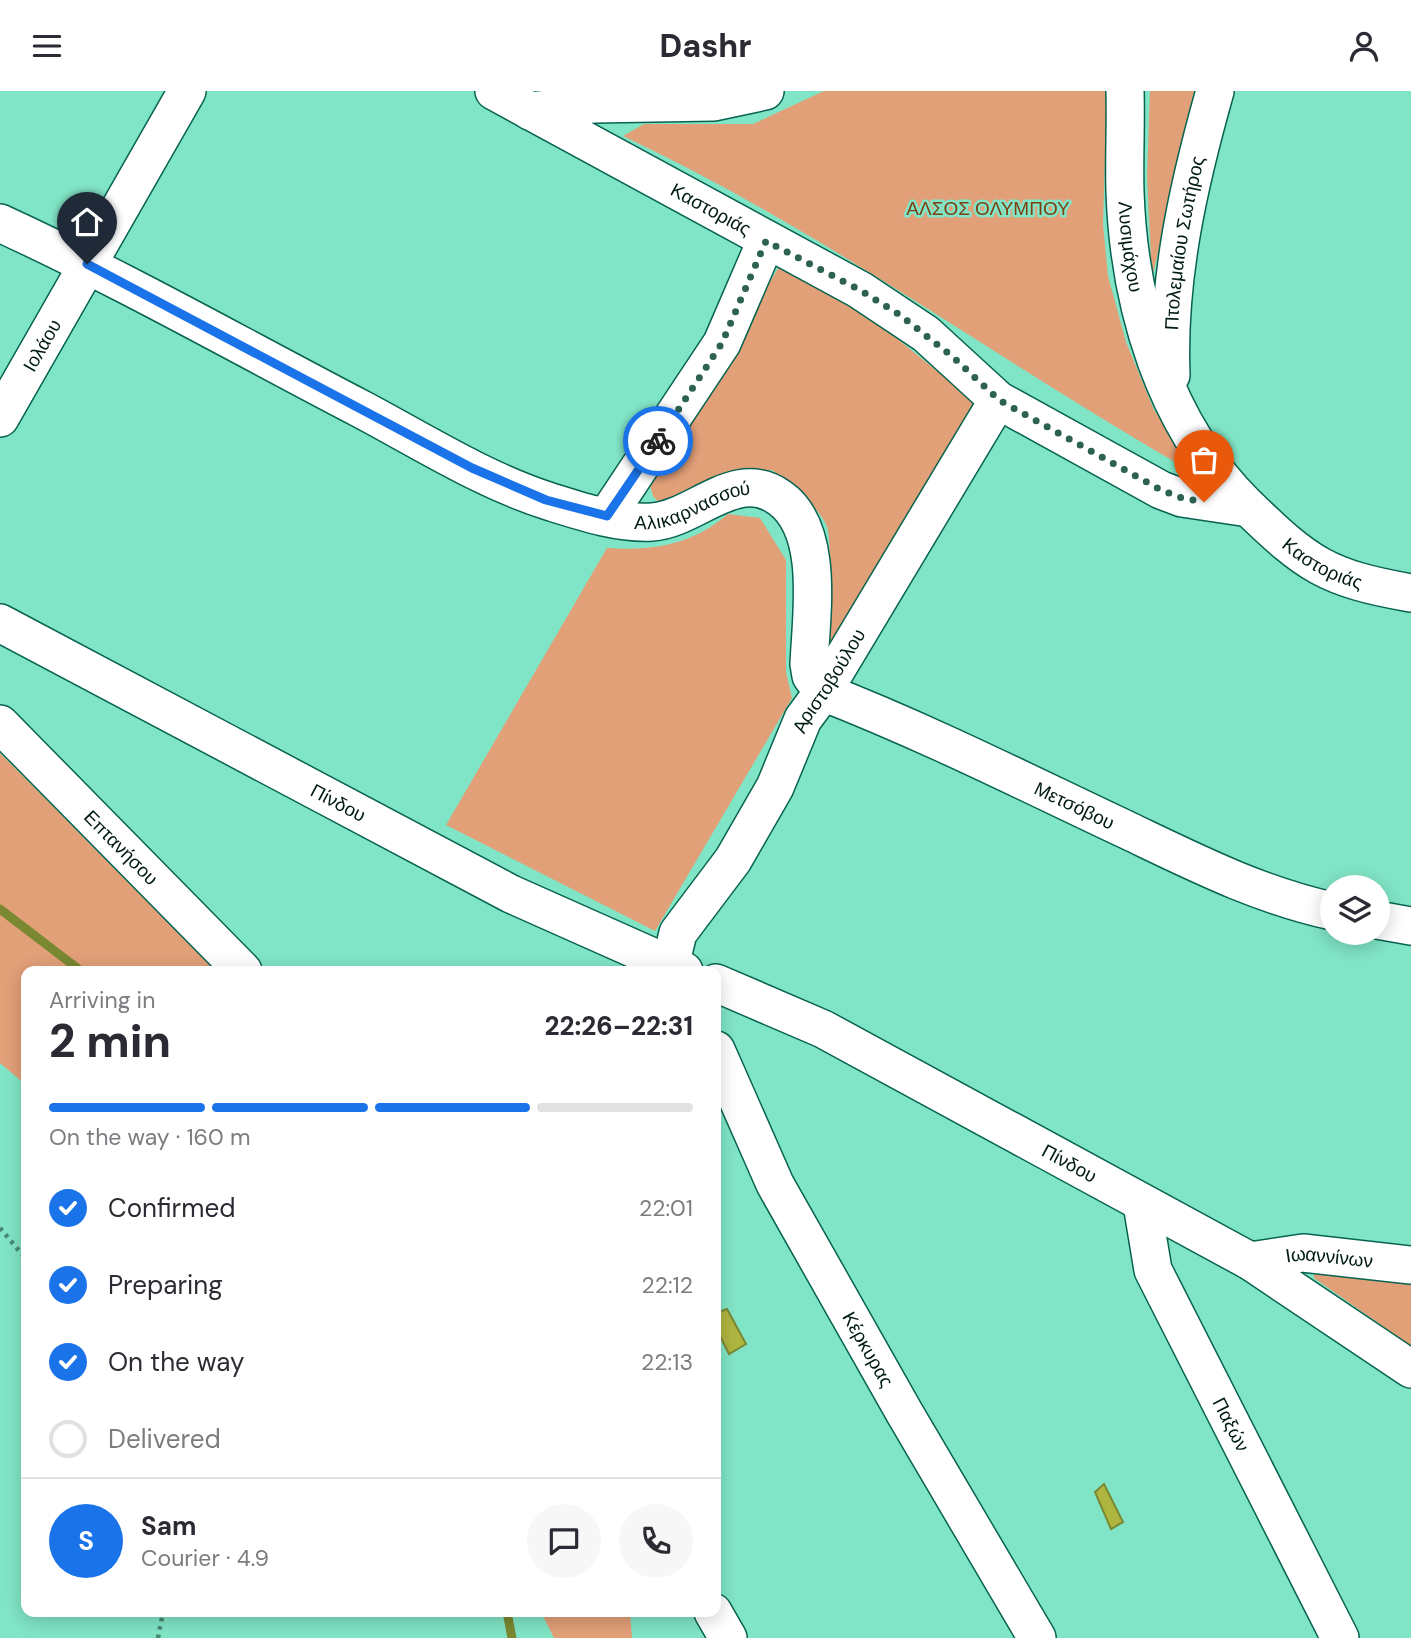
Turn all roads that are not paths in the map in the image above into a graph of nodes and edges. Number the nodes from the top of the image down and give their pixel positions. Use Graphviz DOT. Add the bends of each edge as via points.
graph roads {
  1 [pos="187,91"];
  2 [pos="494,91"];
  3 [pos="765,91"];
  4 [pos="1125,91"];
  5 [pos="1215,91"];
  6 [pos="530,111"];
  7 [pos="0,223"];
  8 [pos="766,241"];
  9 [pos="87,264"];
  10 [pos="1172,397"];
  11 [pos="999,400"];
  12 [pos="0,418"];
  13 [pos="1249,508"];
  14 [pos="607,516"];
  15 [pos="1411,593"];
  16 [pos="0,623"];
  17 [pos="823,692"];
  18 [pos="0,724"];
  19 [pos="1320,908"];
  20 [pos="1390,922"];
  21 [pos="1411,926"];
  22 [pos="238,966"];
  23 [pos="670,966"];
  24 [pos="677,966"];
  25 [pos="721,985"];
  26 [pos="721,1061"];
  27 [pos="1142,1205"];
  28 [pos="1250,1261"];
  29 [pos="1411,1265"];
  30 [pos="1411,1369"];
  31 [pos="716,1617"];
  32 [pos="728,1638"];
  33 [pos="1037,1638"];
  34 [pos="1340,1638"];
  1 -- 9 [label="street, Ιολάου"];
  2 -- 6 [label="street, Καστοριάς"];
  3 -- 6 [label="street" via="703,103 593,104"];
  4 -- 10 [label="street, Λυσιμάχου" via="1125,191 1132,261 1148,336"];
  5 -- 10 [label="street, Πτολεμαίου Σωτήρος" via="1189,181 1178,257 1170,354"];
  6 -- 8 [label="street, Καστοριάς"];
  7 -- 9 [label="street, Αλικαρνασσού"];
  8 -- 11 [label="street, Καστοριάς" via="900,315"];
  8 -- 14 [label="street" via="722,343"];
  9 -- 12 [label="street, Ιολάου"];
  9 -- 14 [label="street, Αλικαρνασσού" via="492,478 546,500"];
  10 -- 13 [label="street, Καστοριάς" via="1194,444"];
  11 -- 13 [label="street, Καστοριάς" via="1161,490 1182,498"];
  11 -- 17 [label="street, Αριστοβούλου"];
  13 -- 15 [label="street, Καστοριάς" via="1290,548 1329,573"];
  14 -- 17 [label="street, Αλικαρνασσού" via="665,520 720,493 739,489 769,492 786,503 800,521 807,545 812,588 809,664 811,676"];
  16 -- 23 [label="street, Πίνδου" via="512,894"];
  17 -- 19 [label="street, Μετσόβου" via="958,748 1213,872"];
  17 -- 24 [label="street, Αριστοβούλου" via="803,719 775,787 733,860 678,933"];
  18 -- 22 [label="street, Επτανήσου"];
  20 -- 21 [label="street"];
  25 -- 27 [label="street, Πίνδου" via="822,1028"];
  26 -- 33 [label="street, Κέρκυρας" via="775,1184"];
  27 -- 28 [label="street, Πίνδου"];
  27 -- 34 [label="street, Παξών" via="1153,1271"];
  28 -- 29 [label="street, Ιωαννίνων" via="1304,1253"];
  28 -- 30 [label="street, Πίνδου"];
  31 -- 32 [label="street"];
}
